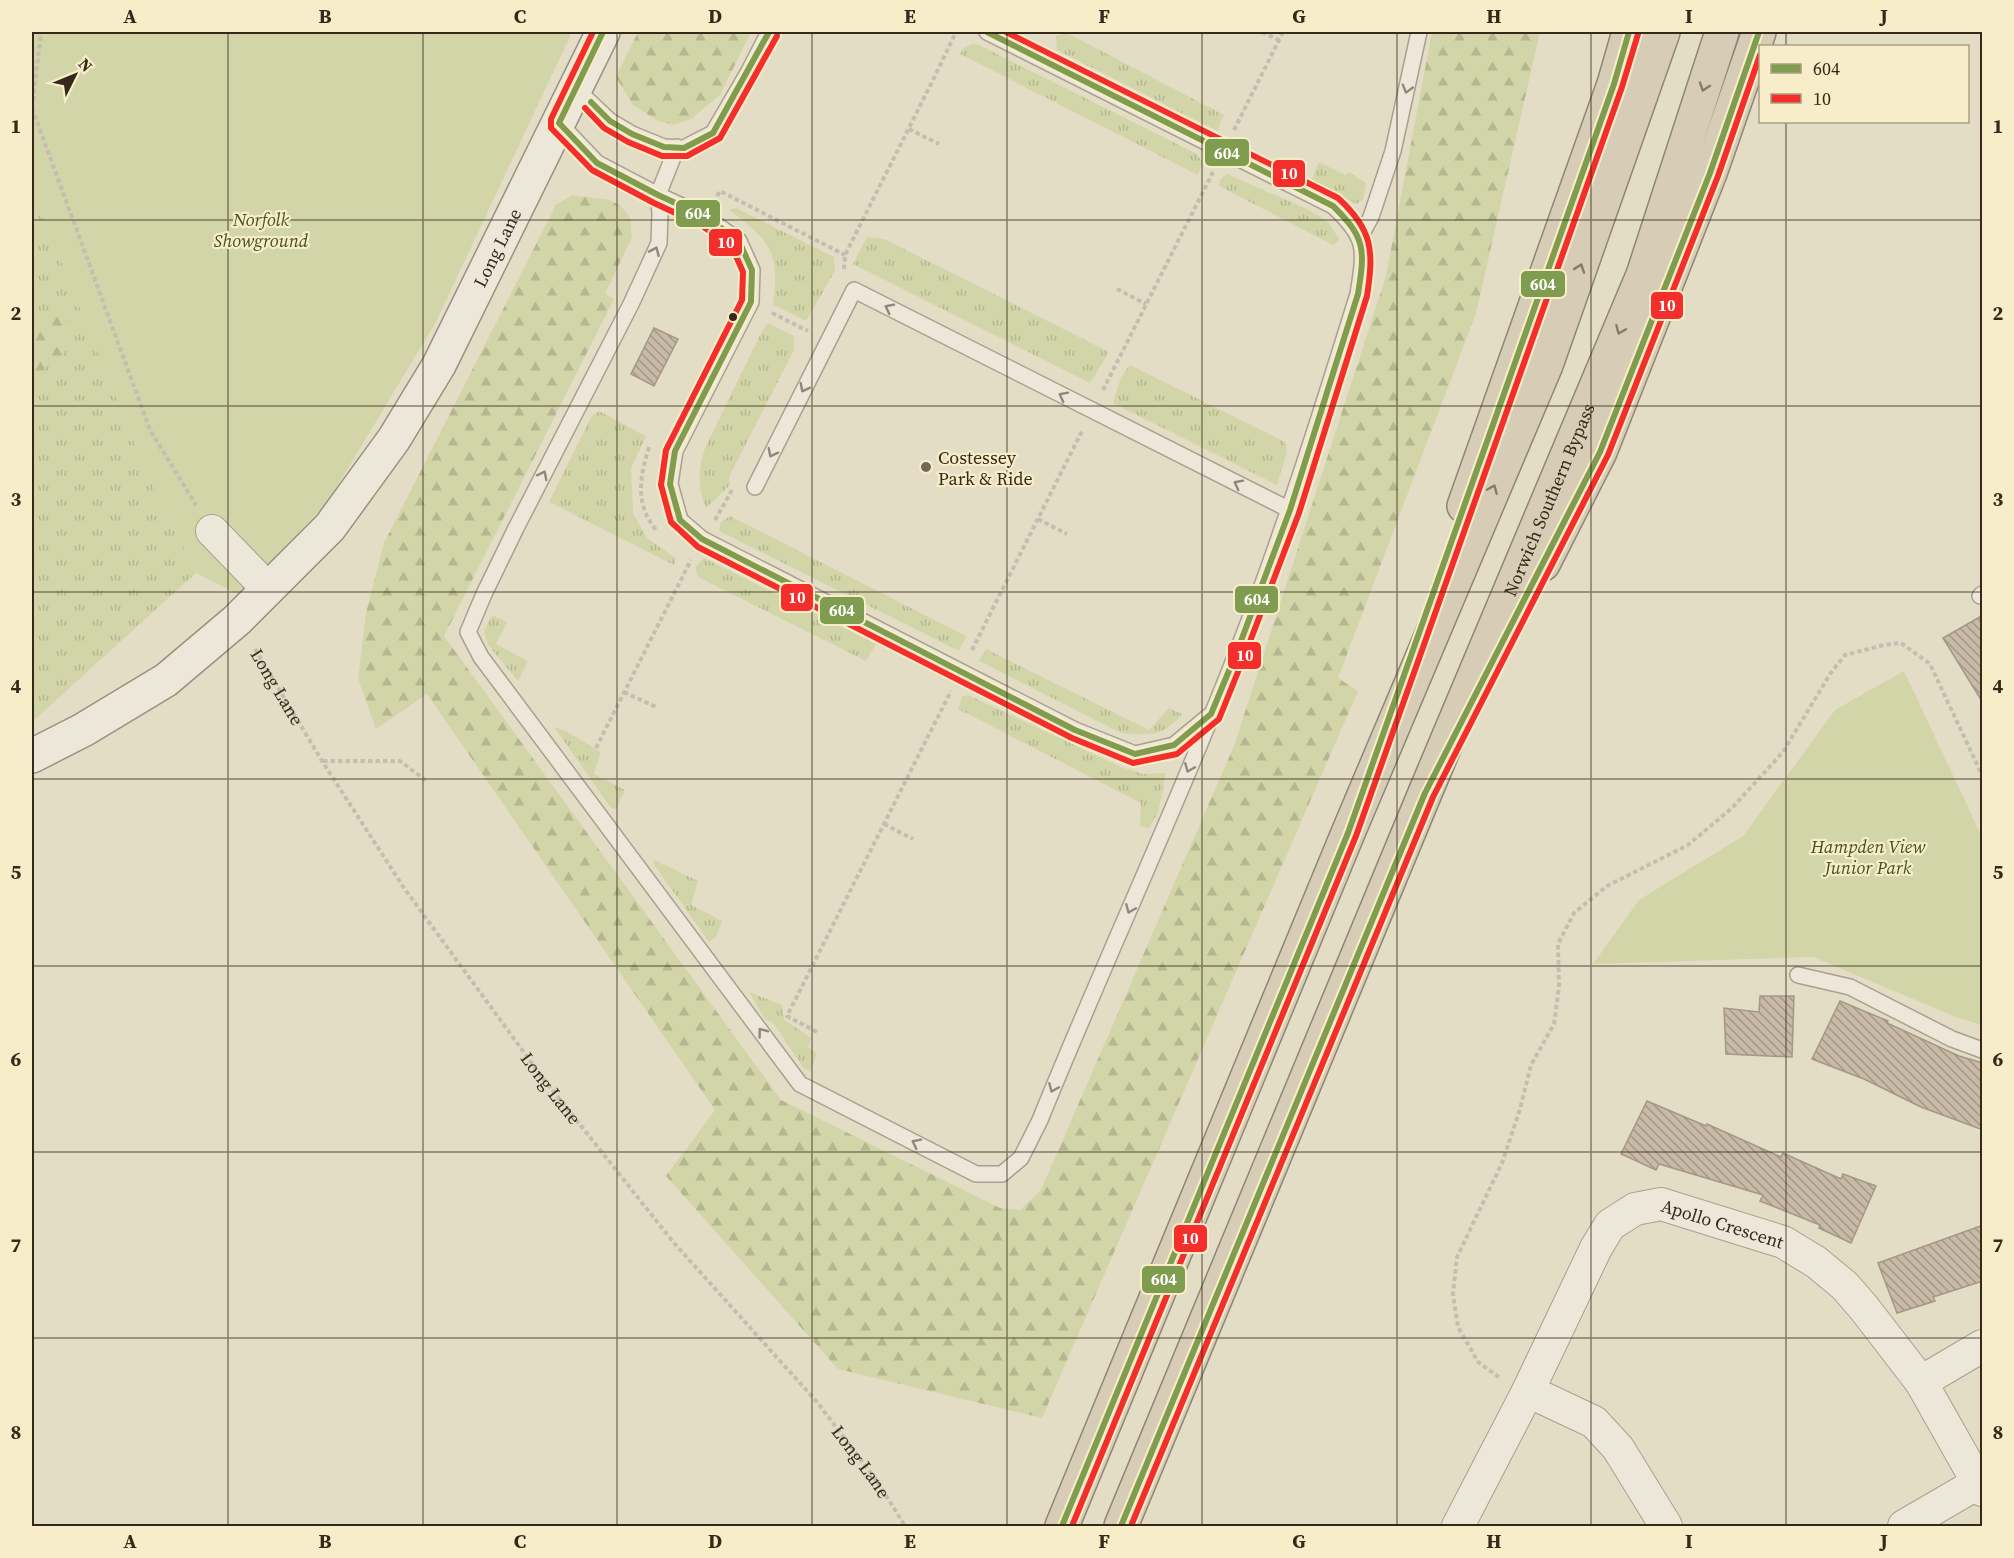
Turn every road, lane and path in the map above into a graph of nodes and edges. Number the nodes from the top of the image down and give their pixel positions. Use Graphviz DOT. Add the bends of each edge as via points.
graph roads {
  1 [pos="41,32"];
  2 [pos="603,32"];
  3 [pos="769,32"];
  4 [pos="987,32"];
  5 [pos="1262,32"];
  6 [pos="1283,32"];
  7 [pos="1419,32"];
  8 [pos="1629,32"];
  9 [pos="1663,32"];
  10 [pos="1722,32"];
  11 [pos="1759,32"];
  12 [pos="1279,40"];
  13 [pos="576,88"];
  14 [pos="32,108"];
  15 [pos="559,123"];
  16 [pos="909,129"];
  17 [pos="939,144"];
  18 [pos="676,147"];
  19 [pos="1224,150"];
  20 [pos="658,195"];
  21 [pos="706,217"];
  22 [pos="1360,237"];
  23 [pos="846,255"];
  24 [pos="1117,289"];
  25 [pos="1146,304"];
  26 [pos="1092,410"];
  27 [pos="755,487"];
  28 [pos="1290,510"];
  29 [pos="1038,519"];
  30 [pos="212,531"];
  31 [pos="1067,534"];
  32 [pos="268,590"];
  33 [pos="237,620"];
  34 [pos="961,671"];
  35 [pos="624,692"];
  36 [pos="656,707"];
  37 [pos="1211,714"];
  38 [pos="32,756"];
  39 [pos="322,761"];
  40 [pos="1983,775"];
  41 [pos="428,783"];
  42 [pos="1425,793"];
  43 [pos="884,824"];
  44 [pos="1348,833"];
  45 [pos="913,839"];
  46 [pos="1798,975"];
  47 [pos="817,1032"];
  48 [pos="1983,1050"];
  49 [pos="1983,1346"];
  50 [pos="1921,1382"];
  51 [pos="1528,1390"];
  52 [pos="1980,1486"];
  53 [pos="905,1527"];
  54 [pos="1062,1527"];
  55 [pos="1121,1527"];
  56 [pos="1458,1527"];
  57 [pos="1666,1527"];
  58 [pos="1904,1527"];
  1 -- 14 [label="path"];
  2 -- 13 [label="street, Long Lane"];
  3 -- 18 [label="lane" via="713,133 684,148"];
  4 -- 19 [label="lane"];
  5 -- 12 [label="path"];
  6 -- 12 [label="path"];
  7 -- 22 [label="lane, one-way" via="1393,151 1371,217"];
  8 -- 44 [label="highway" via="1614,84"];
  44 -- 9 [label="highway, one-way" via="1546,365"];
  10 -- 42 [label="highway, Norwich Southern Bypass, one-way" via="1643,275"];
  11 -- 42 [label="highway" via="1710,173 1600,452"];
  12 -- 19 [label="path"];
  13 -- 15 [label="street, Long Lane"];
  13 -- 18 [label="lane" via="610,121 632,134 664,147"];
  14 -- 30 [label="path" via="150,430"];
  15 -- 20 [label="lane" via="597,162"];
  15 -- 32 [label="street, Long Lane" via="439,365 394,439 330,527"];
  16 -- 17 [label="path"];
  18 -- 20 [label="lane"];
  19 -- 22 [label="lane" via="1333,206"];
  19 -- 25 [label="path"];
  20 -- 21 [label="lane"];
  37 -- 20 [label="lane, one-way" via="1021,1158 1002,1174 976,1174 800,1084 481,657 468,632 659,243"];
  21 -- 23 [label="path" via="720,191"];
  21 -- 34 [label="lane" via="739,241 752,270 751,302 675,451 670,484 680,520 702,539"];
  22 -- 28 [label="lane" via="1363,263 1358,294"];
  24 -- 25 [label="path"];
  25 -- 26 [label="path"];
  26 -- 27 [label="lane, one-way" via="854,290"];
  28 -- 26 [label="lane, one-way"];
  26 -- 29 [label="path"];
  28 -- 37 [label="lane"];
  29 -- 31 [label="path"];
  29 -- 34 [label="path"];
  30 -- 32 [label="street"];
  32 -- 33 [label="street, Long Lane"];
  33 -- 38 [label="street, Long Lane" via="166,680"];
  33 -- 39 [label="path, Long Lane"];
  34 -- 37 [label="lane" via="1075,730 1135,754 1174,745"];
  34 -- 43 [label="path"];
  35 -- 36 [label="path"];
  39 -- 41 [label="path" via="400,761"];
  39 -- 53 [label="path, Long Lane" via="404,888 539,1073 674,1243 817,1402 877,1481"];
  40 -- 51 [label="path" via="1930,664 1901,644 1845,655 1783,752 1732,808 1688,845 1607,886 1574,913 1558,944 1559,987 1554,1024 1531,1065 1502,1163 1457,1257 1453,1294 1458,1327 1478,1362"];
  42 -- 55 [label="highway, Norwich Southern Bypass"];
  43 -- 45 [label="path"];
  43 -- 47 [label="path" via="787,1017"];
  44 -- 54 [label="highway"];
  46 -- 48 [label="lane" via="1851,987 1952,1039"];
  49 -- 50 [label="street"];
  50 -- 51 [label="street, Apollo Crescent" via="1845,1286 1816,1262 1783,1242 1661,1204 1635,1209 1610,1225"];
  50 -- 52 [label="street, Apollo Crescent"];
  51 -- 56 [label="street, Apollo Crescent"];
  51 -- 57 [label="street" via="1594,1422 1618,1448"];
  52 -- 58 [label="street"];
}
